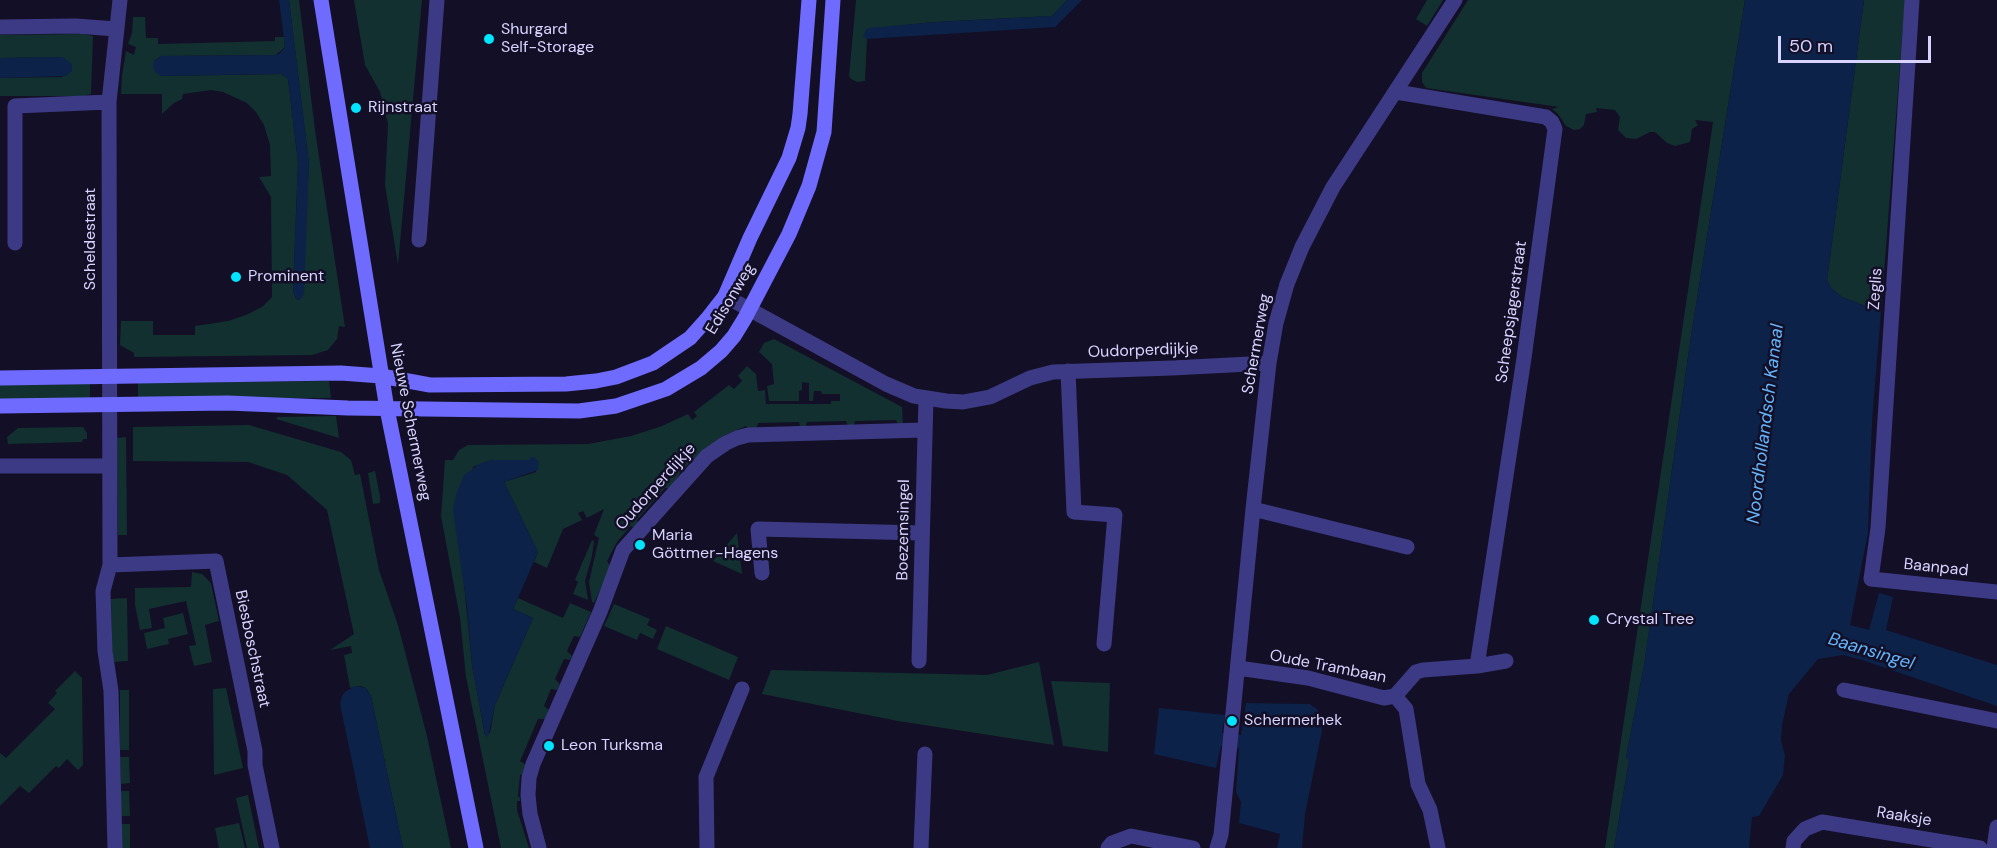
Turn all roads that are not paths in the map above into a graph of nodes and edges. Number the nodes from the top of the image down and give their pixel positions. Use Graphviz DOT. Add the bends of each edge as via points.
graph roads {
  1 [pos="120,0"];
  2 [pos="321,0"];
  3 [pos="437,0"];
  4 [pos="809,0"];
  5 [pos="833,0"];
  6 [pos="1455,0"];
  7 [pos="1912,0"];
  8 [pos="0,27"];
  9 [pos="116,29"];
  10 [pos="1396,92"];
  11 [pos="109,102"];
  12 [pos="420,240"];
  13 [pos="15,243"];
  14 [pos="725,296"];
  15 [pos="750,308"];
  16 [pos="1269,363"];
  17 [pos="1068,371"];
  18 [pos="110,376"];
  19 [pos="381,376"];
  20 [pos="0,378"];
  21 [pos="926,399"];
  22 [pos="109,405"];
  23 [pos="0,406"];
  24 [pos="387,409"];
  25 [pos="924,430"];
  26 [pos="0,466"];
  27 [pos="110,466"];
  28 [pos="1253,509"];
  29 [pos="921,533"];
  30 [pos="1407,547"];
  31 [pos="110,565"];
  32 [pos="762,573"];
  33 [pos="1871,579"];
  34 [pos="1997,592"];
  35 [pos="1104,644"];
  36 [pos="1506,661"];
  37 [pos="919,662"];
  38 [pos="1477,666"];
  39 [pos="1238,668"];
  40 [pos="742,689"];
  41 [pos="1844,690"];
  42 [pos="1395,696"];
  43 [pos="1997,721"];
  44 [pos="925,754"];
  45 [pos="1997,827"];
  46 [pos="115,848"];
  47 [pos="272,848"];
  48 [pos="476,848"];
  49 [pos="539,848"];
  50 [pos="707,848"];
  51 [pos="921,848"];
  52 [pos="1108,848"];
  53 [pos="1193,848"];
  54 [pos="1217,848"];
  55 [pos="1438,848"];
  56 [pos="1793,848"];
  57 [pos="1980,848"];
  58 [pos="1994,848"];
  1 -- 9 [label="street, Scheldestraat"];
  2 -- 19 [label="street, Nieuwe Schermerweg"];
  3 -- 12 [label="street"];
  4 -- 14 [label="street, Edisonweg" via="798,128 789,158"];
  5 -- 15 [label="street, Edisonweg" via="824,132 817,158 789,234"];
  6 -- 10 [label="street, Schermerweg"];
  7 -- 33 [label="street, Zeglis" via="1879,520"];
  8 -- 9 [label="street"];
  9 -- 11 [label="street, Scheldestraat"];
  10 -- 16 [label="street, Schermerweg" via="1333,187 1302,247 1278,313"];
  10 -- 38 [label="street, Scheepsjagerstraat" via="1546,117 1556,129"];
  11 -- 13 [label="street" via="15,106"];
  11 -- 18 [label="street, Scheldestraat"];
  14 -- 15 [label="street, Oudorperdijkje"];
  14 -- 19 [label="street, Edisonweg" via="678,348 616,377 566,384 430,385"];
  15 -- 21 [label="street, Oudorperdijkje" via="886,384"];
  15 -- 24 [label="street, Edisonweg" via="734,336 701,368 666,389 634,401 579,411"];
  16 -- 17 [label="street, Oudorperdijkje"];
  16 -- 28 [label="street, Schermerweg"];
  17 -- 21 [label="street, Oudorperdijkje" via="1041,374 979,400"];
  17 -- 35 [label="street" via="1074,512 1115,515"];
  18 -- 19 [label="street"];
  18 -- 20 [label="street"];
  18 -- 22 [label="street"];
  19 -- 24 [label="street, Nieuwe Schermerweg"];
  21 -- 25 [label="street, Boezemsingel"];
  22 -- 23 [label="street"];
  22 -- 24 [label="street" via="228,403"];
  22 -- 27 [label="street"];
  24 -- 48 [label="street, Nieuwe Schermerweg"];
  25 -- 29 [label="street, Boezemsingel"];
  25 -- 49 [label="street, Oudorperdijkje" via="748,435 707,456 623,550 529,778 529,804"];
  26 -- 27 [label="street"];
  27 -- 31 [label="street"];
  28 -- 30 [label="street"];
  28 -- 39 [label="street, Schermerweg"];
  29 -- 32 [label="street" via="758,529"];
  29 -- 37 [label="street, Boezemsingel"];
  31 -- 46 [label="street" via="103,601 111,691"];
  31 -- 47 [label="street, Biesboschstraat" via="216,561"];
  33 -- 34 [label="street, Baanpad"];
  36 -- 38 [label="street, Oude Trambaan"];
  38 -- 42 [label="street, Oude Trambaan" via="1416,672"];
  39 -- 42 [label="street, Oude Trambaan" via="1308,678 1384,698"];
  39 -- 54 [label="street, Schermerweg"];
  40 -- 50 [label="street" via="706,777"];
  41 -- 43 [label="street"];
  42 -- 55 [label="street" via="1406,709 1418,784 1430,810"];
  44 -- 51 [label="street"];
  45 -- 58 [label="street"];
  52 -- 53 [label="street" via="1131,836"];
  56 -- 57 [label="street, Raaksje" via="1805,829 1822,822"];
}
